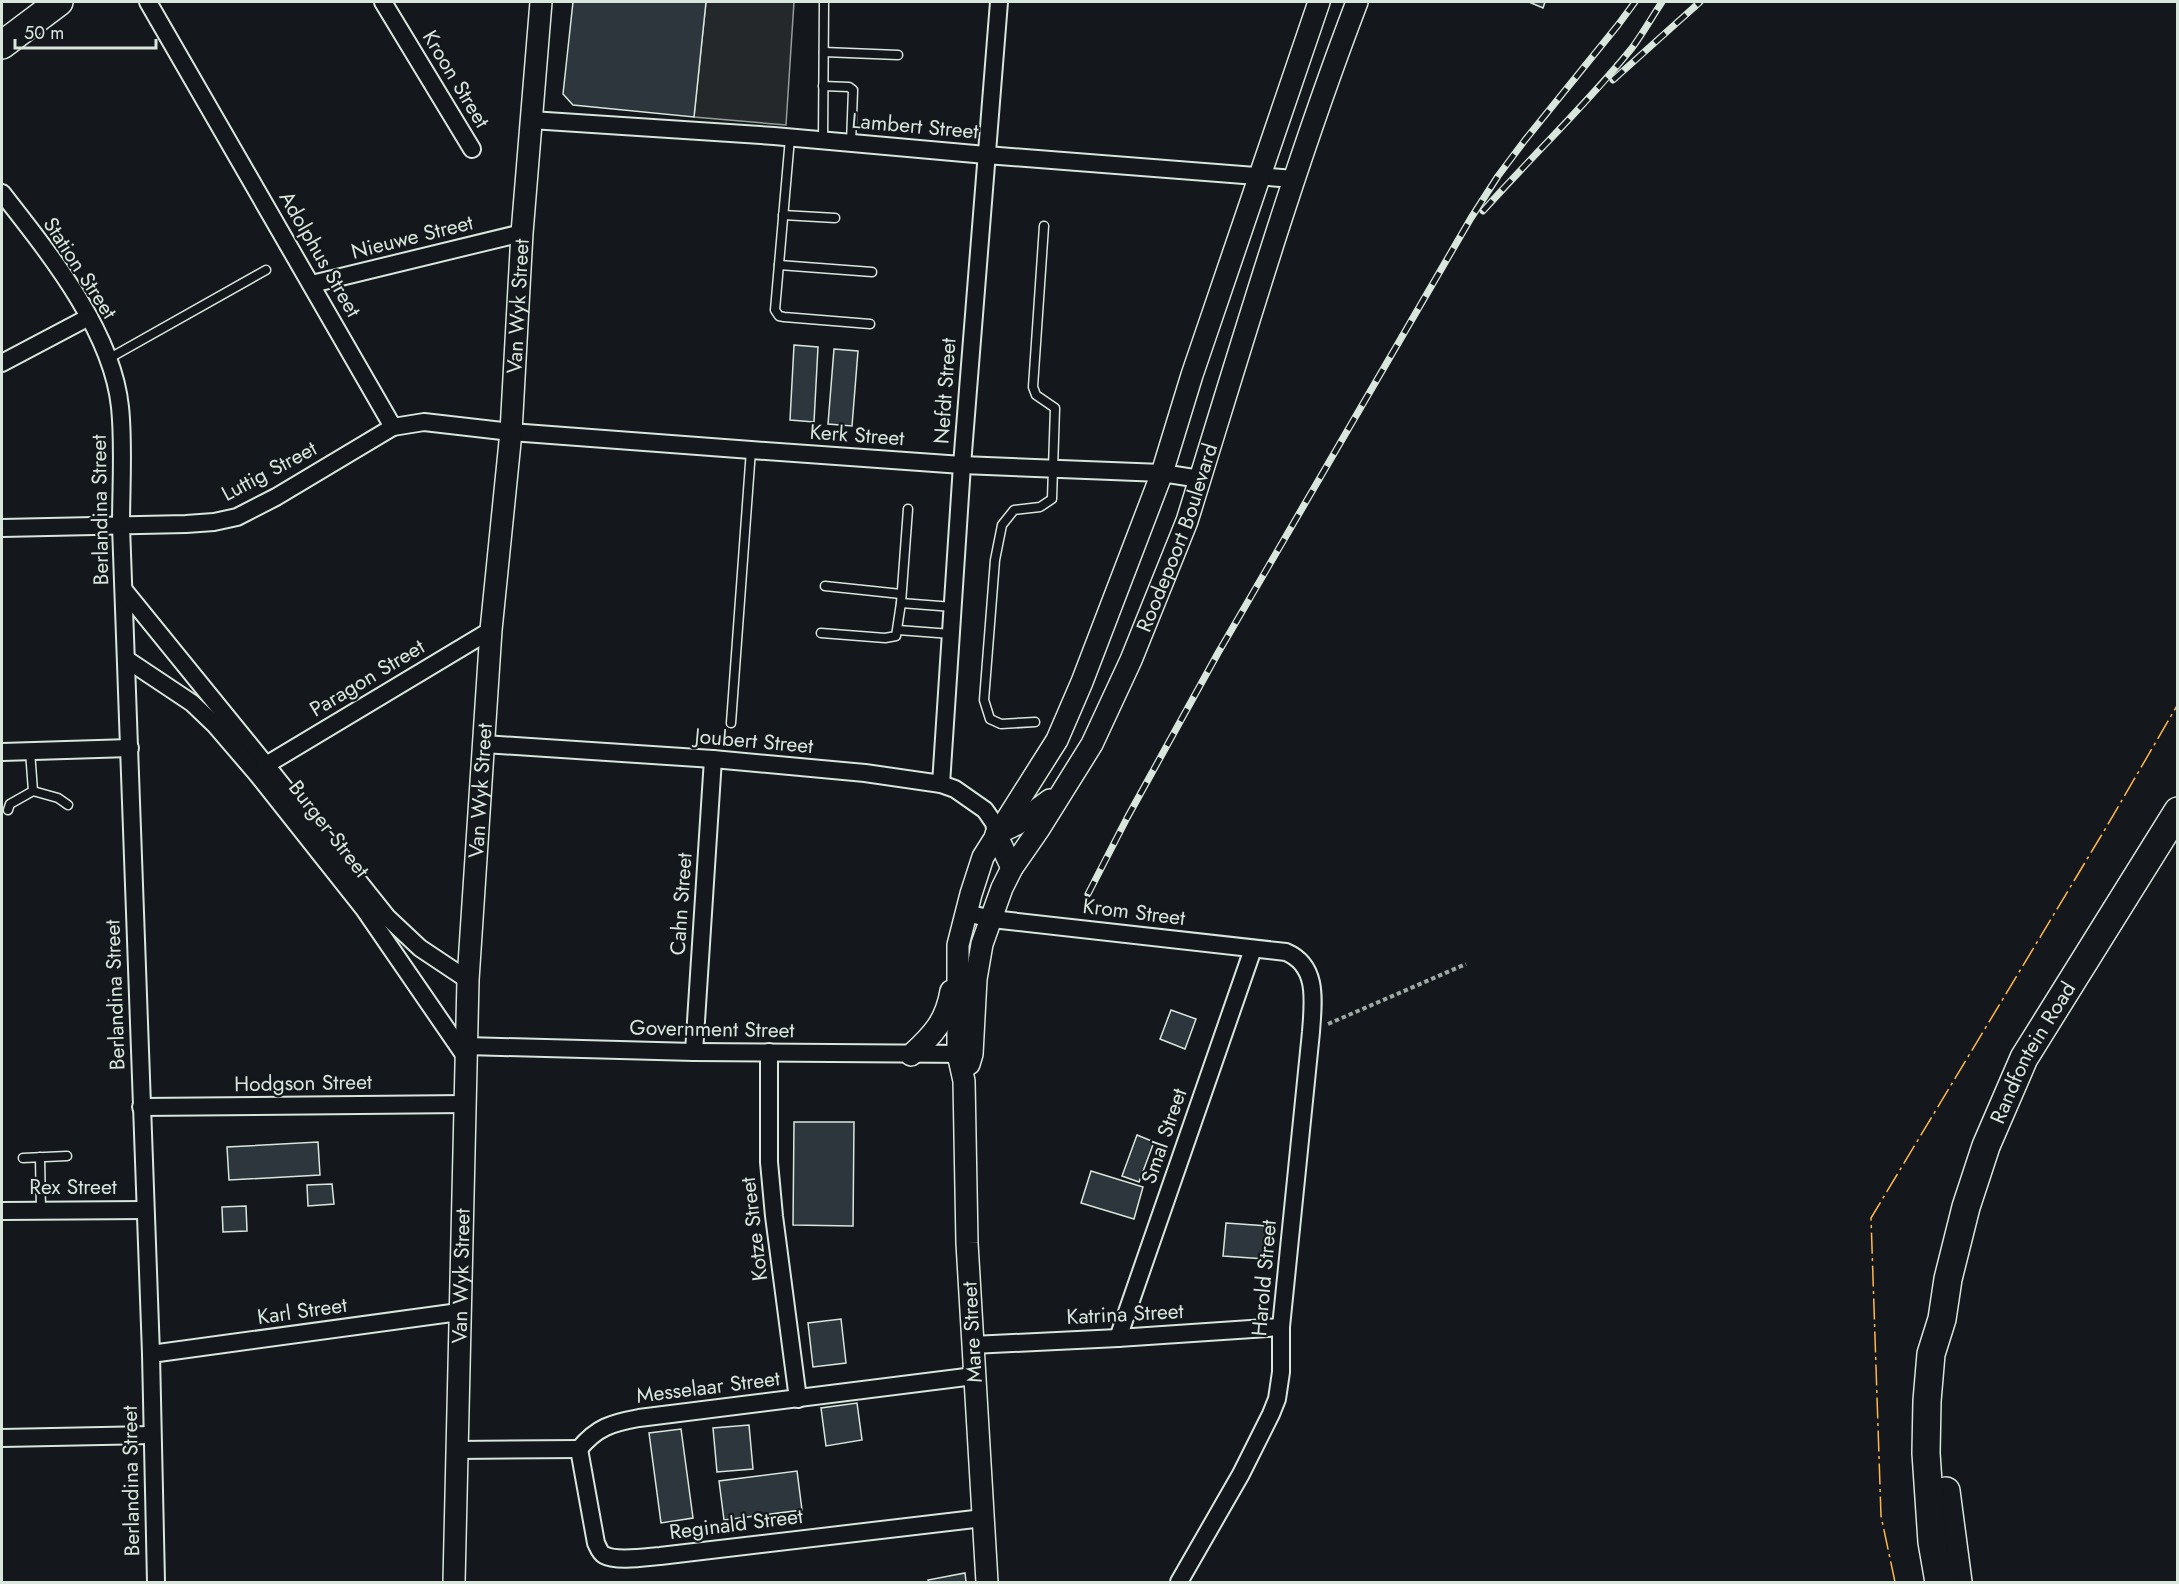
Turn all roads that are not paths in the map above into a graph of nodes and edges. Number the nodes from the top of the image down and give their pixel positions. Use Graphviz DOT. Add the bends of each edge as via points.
graph roads {
  1 [pos="59,2"];
  2 [pos="147,2"];
  3 [pos="383,2"];
  4 [pos="541,2"];
  5 [pos="824,2"];
  6 [pos="999,2"];
  7 [pos="1319,2"];
  8 [pos="1357,2"];
  9 [pos="2,45"];
  10 [pos="824,52"];
  11 [pos="898,55"];
  12 [pos="823,86"];
  13 [pos="531,120"];
  14 [pos="790,138"];
  15 [pos="823,141"];
  16 [pos="851,143"];
  17 [pos="472,149"];
  18 [pos="986,155"];
  19 [pos="1258,176"];
  20 [pos="1294,179"];
  21 [pos="2,193"];
  22 [pos="783,215"];
  23 [pos="835,218"];
  24 [pos="1044,226"];
  25 [pos="522,233"];
  26 [pos="779,265"];
  27 [pos="266,270"];
  28 [pos="872,272"];
  29 [pos="312,284"];
  30 [pos="88,317"];
  31 [pos="870,324"];
  32 [pos="108,359"];
  33 [pos="2,363"];
  34 [pos="120,407"];
  35 [pos="393,427"];
  36 [pos="511,432"];
  37 [pos="751,450"];
  38 [pos="962,465"];
  39 [pos="1055,469"];
  40 [pos="1162,473"];
  41 [pos="1200,479"];
  42 [pos="908,509"];
  43 [pos="121,526"];
  44 [pos="2,528"];
  45 [pos="825,586"];
  46 [pos="124,590"];
  47 [pos="901,599"];
  48 [pos="953,607"];
  49 [pos="491,630"];
  50 [pos="898,630"];
  51 [pos="821,633"];
  52 [pos="951,634"];
  53 [pos="126,659"];
  54 [pos="1035,722"];
  55 [pos="731,723"];
  56 [pos="484,744"];
  57 [pos="130,748"];
  58 [pos="2,752"];
  59 [pos="30,752"];
  60 [pos="713,759"];
  61 [pos="266,765"];
  62 [pos="941,784"];
  63 [pos="1066,786"];
  64 [pos="33,791"];
  65 [pos="68,805"];
  66 [pos="8,810"];
  67 [pos="2178,811"];
  68 [pos="996,834"];
  69 [pos="1012,868"];
  70 [pos="966,913"];
  71 [pos="992,919"];
  72 [pos="958,945"];
  73 [pos="1253,949"];
  74 [pos="1297,957"];
  75 [pos="468,980"];
  76 [pos="465,1051"];
  77 [pos="694,1052"];
  78 [pos="769,1052"];
  79 [pos="965,1054"];
  80 [pos="911,1055"];
  81 [pos="465,1104"];
  82 [pos="141,1107"];
  83 [pos="67,1156"];
  84 [pos="40,1157"];
  85 [pos="23,1158"];
  86 [pos="41,1210"];
  87 [pos="146,1210"];
  88 [pos="2,1211"];
  89 [pos="459,1312"];
  90 [pos="1942,1319"];
  91 [pos="1281,1327"];
  92 [pos="1118,1338"];
  93 [pos="972,1345"];
  94 [pos="151,1354"];
  95 [pos="974,1376"];
  96 [pos="798,1399"];
  97 [pos="152,1435"];
  98 [pos="2,1437"];
  99 [pos="579,1449"];
  100 [pos="456,1450"];
  101 [pos="983,1518"];
  102 [pos="156,1582"];
  103 [pos="454,1582"];
  104 [pos="987,1582"];
  105 [pos="1179,1582"];
  106 [pos="1939,1582"];
  107 [pos="1958,1582"];
  1 -- 9 [label="main road"];
  2 -- 29 [label="street, Adolphus Street"];
  3 -- 17 [label="street, Kroon Street"];
  4 -- 13 [label="street, Van Wyk Street"];
  5 -- 10 [label="lane"];
  6 -- 18 [label="street, Nefdt Street"];
  7 -- 19 [label="street, Roodepoort Boulevard"];
  8 -- 20 [label="street, Roodepoort Boulevard"];
  10 -- 11 [label="lane"];
  10 -- 12 [label="lane"];
  12 -- 15 [label="lane"];
  12 -- 16 [label="lane" via="854,90"];
  13 -- 14 [label="street, Lambert Street"];
  13 -- 25 [label="street, Van Wyk Street"];
  14 -- 15 [label="street, Lambert Street"];
  14 -- 22 [label="lane"];
  15 -- 16 [label="street, Lambert Street"];
  16 -- 18 [label="street, Lambert Street"];
  18 -- 19 [label="street, Lambert Street"];
  18 -- 38 [label="street, Nefdt Street"];
  19 -- 20 [label="street, Lambert Street"];
  19 -- 40 [label="street, Roodepoort Boulevard"];
  20 -- 41 [label="street, Roodepoort Boulevard"];
  21 -- 30 [label="street, Station Street" via="76,294"];
  22 -- 23 [label="lane"];
  22 -- 26 [label="lane"];
  24 -- 39 [label="lane" via="1033,387 1036,395 1055,408"];
  25 -- 29 [label="street, Nieuwe Street"];
  25 -- 36 [label="street, Van Wyk Street"];
  26 -- 28 [label="lane"];
  26 -- 31 [label="lane" via="775,306 779,316"];
  27 -- 32 [label="lane"];
  29 -- 35 [label="street, Adolphus Street"];
  30 -- 32 [label="street, Station Street"];
  30 -- 33 [label="street"];
  32 -- 34 [label="street, Station Street"];
  34 -- 43 [label="street, Berlandina Street"];
  35 -- 36 [label="street" via="424,422"];
  35 -- 43 [label="street, Luttig Street" via="237,517 214,522"];
  36 -- 37 [label="street, Kerk Street"];
  36 -- 49 [label="street, Van Wyk Street"];
  37 -- 38 [label="street, Kerk Street"];
  37 -- 55 [label="lane"];
  38 -- 39 [label="street, Kerk Street"];
  38 -- 48 [label="street, Nefdt Street"];
  39 -- 40 [label="street, Kerk Street"];
  39 -- 54 [label="lane" via="1052,499 1040,507 1014,510 1002,525 995,560 984,700 990,719 1001,724"];
  40 -- 41 [label="street, Kerk Street"];
  40 -- 68 [label="street, Roodepoort Boulevard" via="1057,740"];
  41 -- 63 [label="street, Roodepoort Boulevard" via="1172,563 1131,660 1092,744"];
  42 -- 47 [label="lane"];
  43 -- 44 [label="street, Luttig Street"];
  43 -- 46 [label="street, Berlandina Street"];
  45 -- 47 [label="lane"];
  46 -- 53 [label="street, Berlandina Street"];
  46 -- 61 [label="street, Burger Street"];
  47 -- 48 [label="lane"];
  47 -- 50 [label="lane"];
  48 -- 52 [label="street, Nefdt Street"];
  49 -- 56 [label="street, Van Wyk Street"];
  49 -- 61 [label="street, Paragon Street"];
  50 -- 51 [label="lane" via="892,638"];
  50 -- 52 [label="lane"];
  52 -- 62 [label="street, Nefdt Street"];
  53 -- 57 [label="street, Berlandina Street"];
  53 -- 76 [label="street, Burger Street" via="192,703 215,725 364,909"];
  56 -- 60 [label="street, Joubert Street"];
  56 -- 75 [label="street, Van Wyk Street"];
  57 -- 59 [label="street"];
  57 -- 82 [label="street, Berlandina Street"];
  58 -- 59 [label="street"];
  59 -- 64 [label="lane"];
  60 -- 62 [label="street, Joubert Street"];
  60 -- 77 [label="street, Cahn Street"];
  61 -- 75 [label="street, Burger Street" via="387,917 420,948"];
  62 -- 68 [label="street, Joubert Street" via="985,810"];
  63 -- 68 [label="street" via="1035,813"];
  63 -- 69 [label="street, Roodepoort Boulevard"];
  64 -- 65 [label="lane"];
  64 -- 66 [label="lane" via="10,804"];
  67 -- 90 [label="main road, Randfontein Road" via="2024,1058 1986,1146 1966,1207"];
  68 -- 69 [label="street"];
  68 -- 70 [label="street, Roodepoort Boulevard" via="983,857"];
  69 -- 71 [label="street, Roodepoort Boulevard"];
  70 -- 71 [label="street, Krom Street"];
  70 -- 72 [label="street, Roodepoort Boulevard"];
  71 -- 73 [label="street, Krom Street"];
  71 -- 79 [label="street, Roodepoort Boulevard" via="982,944"];
  72 -- 79 [label="street, Roodepoort Boulevard"];
  72 -- 80 [label="street" via="941,1023"];
  73 -- 74 [label="street, Krom Street"];
  73 -- 92 [label="street, Smal Street"];
  74 -- 91 [label="street, Harold Street" via="1312,985 1311,1032"];
  75 -- 76 [label="street, Van Wyk Street"];
  76 -- 77 [label="street, Government Street"];
  76 -- 81 [label="street, Van Wyk Street"];
  77 -- 78 [label="street, Government Street"];
  78 -- 80 [label="street, Government Street"];
  78 -- 96 [label="street, Kotze Street" via="771,1182"];
  79 -- 80 [label="street, Government Street"];
  79 -- 93 [label="street, Mare Street"];
  81 -- 82 [label="street, Hodgson Street"];
  81 -- 89 [label="street, Van Wyk Street"];
  82 -- 87 [label="street, Berlandina Street"];
  83 -- 84 [label="lane"];
  84 -- 85 [label="lane"];
  84 -- 86 [label="lane"];
  86 -- 87 [label="street, Rex Street"];
  86 -- 88 [label="street, Rex Street"];
  87 -- 94 [label="street, Berlandina Street"];
  89 -- 94 [label="street, Karl Street"];
  89 -- 100 [label="street, Van Wyk Street"];
  90 -- 106 [label="main road, Randfontein Road" via="1931,1354 1926,1454"];
  90 -- 107 [label="main road, Randfontein Road" via="1941,1446"];
  91 -- 92 [label="street, Katrina Street"];
  91 -- 105 [label="street, Harold Street" via="1281,1372 1271,1414"];
  92 -- 93 [label="street, Katrina Street"];
  93 -- 95 [label="street, Mare Street"];
  94 -- 97 [label="street, Berlandina Street"];
  95 -- 96 [label="street, Messelaar Street"];
  95 -- 101 [label="street, Mare Street"];
  96 -- 99 [label="street, Messelaar Street" via="622,1421 596,1431"];
  97 -- 98 [label="street"];
  97 -- 102 [label="street, Berlandina Street"];
  99 -- 100 [label="street"];
  99 -- 101 [label="street, Reginald Street" via="596,1543 609,1557 660,1556"];
  100 -- 103 [label="street, Van Wyk Street"];
  101 -- 104 [label="street, Mare Street"];
}
